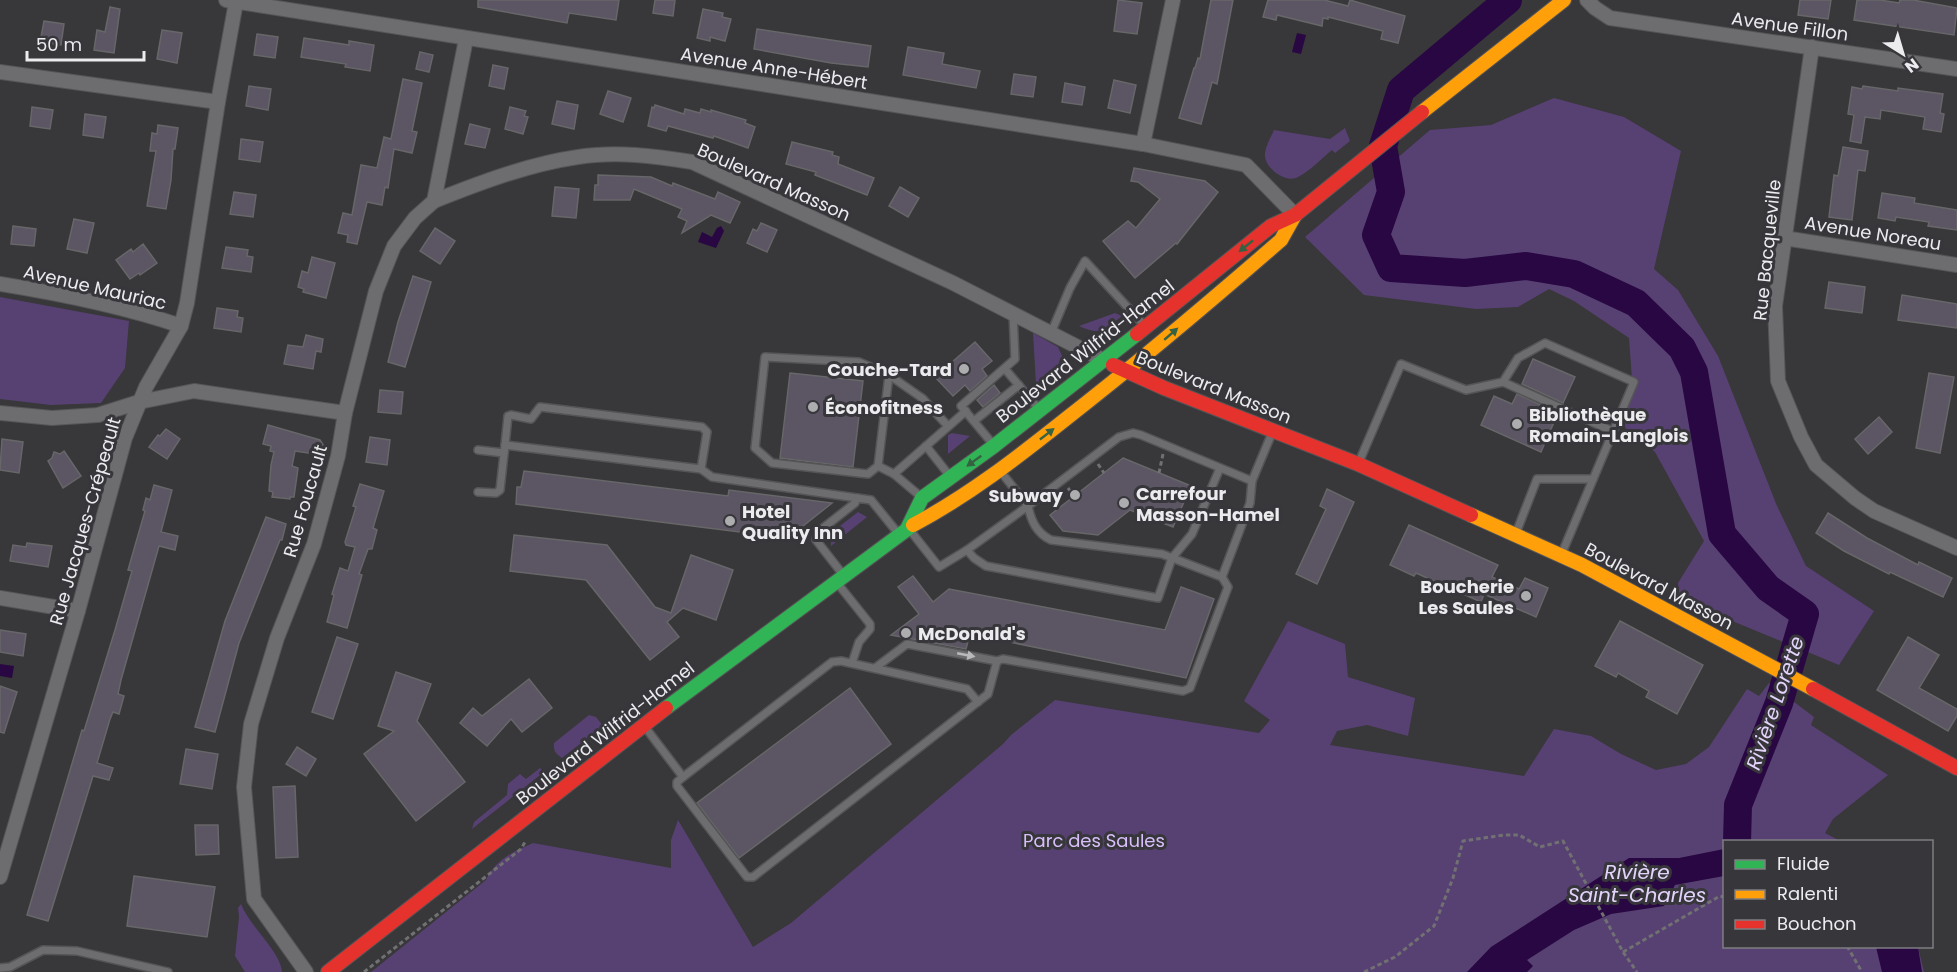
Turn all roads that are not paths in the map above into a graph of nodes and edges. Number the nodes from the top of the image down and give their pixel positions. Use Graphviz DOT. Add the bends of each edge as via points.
graph roads {
  1 [pos="1173,0"];
  2 [pos="1564,0"];
  3 [pos="1587,0"];
  4 [pos="231,1"];
  5 [pos="273,4"];
  6 [pos="466,39"];
  7 [pos="1812,47"];
  8 [pos="1957,69"];
  9 [pos="0,72"];
  10 [pos="218,102"];
  11 [pos="1143,144"];
  12 [pos="434,201"];
  13 [pos="1295,215"];
  14 [pos="1784,238"];
  15 [pos="1957,265"];
  16 [pos="0,284"];
  17 [pos="1013,313"];
  18 [pos="181,326"];
  19 [pos="1146,327"];
  20 [pos="1051,333"];
  21 [pos="1103,360"];
  22 [pos="1005,369"];
  23 [pos="1126,372"];
  24 [pos="889,375"];
  25 [pos="1503,382"];
  26 [pos="1019,385"];
  27 [pos="139,402"];
  28 [pos="1040,410"];
  29 [pos="966,411"];
  30 [pos="0,413"];
  31 [pos="345,413"];
  32 [pos="974,421"];
  33 [pos="948,426"];
  34 [pos="1274,430"];
  35 [pos="1612,431"];
  36 [pos="926,446"];
  37 [pos="994,446"];
  38 [pos="505,449"];
  39 [pos="478,450"];
  40 [pos="1358,464"];
  41 [pos="878,466"];
  42 [pos="1220,468"];
  43 [pos="701,469"];
  44 [pos="1000,470"];
  45 [pos="894,474"];
  46 [pos="951,478"];
  47 [pos="1593,479"];
  48 [pos="1252,481"];
  49 [pos="478,492"];
  50 [pos="856,498"];
  51 [pos="922,498"];
  52 [pos="1028,506"];
  53 [pos="903,530"];
  54 [pos="1515,535"];
  55 [pos="1957,548"];
  56 [pos="967,550"];
  57 [pos="1561,555"];
  58 [pos="1172,558"];
  59 [pos="1222,577"];
  60 [pos="840,579"];
  61 [pos="0,598"];
  62 [pos="78,611"];
  63 [pos="997,661"];
  64 [pos="852,663"];
  65 [pos="875,668"];
  66 [pos="978,702"];
  67 [pos="643,725"];
  68 [pos="1957,768"];
  69 [pos="683,777"];
  70 [pos="0,877"];
  71 [pos="0,968"];
  72 [pos="168,972"];
  73 [pos="306,972"];
  74 [pos="328,972"];
  1 -- 11 [label="street"];
  2 -- 13 [label="main road, Boulevard Wilfrid-Hamel"];
  3 -- 7 [label="street, Avenue Fillon" via="1610,18"];
  4 -- 5 [label="street, Avenue Anne-Hébert"];
  4 -- 10 [label="street, Rue Jacques-Crépeault"];
  5 -- 6 [label="street, Avenue Anne-Hébert"];
  6 -- 11 [label="street, Avenue Anne-Hébert"];
  6 -- 12 [label="street"];
  7 -- 8 [label="street, Avenue Fillon"];
  7 -- 14 [label="street, Rue Bacqueville"];
  9 -- 10 [label="street"];
  10 -- 18 [label="street, Rue Jacques-Crépeault"];
  11 -- 13 [label="street, Avenue Anne-Hébert" via="1246,165"];
  12 -- 17 [label="street, Boulevard Masson" via="471,186 579,156 652,155 692,162"];
  12 -- 31 [label="street, Rue Foucault" via="394,246 376,291"];
  13 -- 19 [label="main road, Boulevard Wilfrid-Hamel, one-way" via="1271,226"];
  23 -- 13 [label="main road, Boulevard Wilfrid-Hamel, one-way" via="1281,240"];
  14 -- 15 [label="street, Avenue Noreau"];
  14 -- 55 [label="street, Rue Bacqueville" via="1775,306 1778,381 1816,465 1874,511"];
  16 -- 18 [label="street, Avenue Mauriac" via="97,302"];
  17 -- 20 [label="street, Boulevard Masson"];
  17 -- 22 [label="lane" via="1015,359"];
  18 -- 27 [label="street, Rue Jacques-Crépeault"];
  19 -- 20 [label="lane" via="1085,261"];
  19 -- 21 [label="main road, Boulevard Wilfrid-Hamel"];
  20 -- 21 [label="street, Boulevard Masson"];
  21 -- 23 [label="main road, Boulevard Masson"];
  21 -- 28 [label="main road, Boulevard Wilfrid-Hamel"];
  22 -- 26 [label="lane"];
  22 -- 29 [label="lane" via="961,406"];
  23 -- 34 [label="main road, Boulevard Masson"];
  44 -- 23 [label="main road, Boulevard Wilfrid-Hamel, one-way"];
  24 -- 33 [label="lane" via="922,398"];
  24 -- 41 [label="lane"];
  24 -- 41 [label="lane" via="859,362 765,357 755,448 772,463 868,474"];
  25 -- 35 [label="lane"];
  25 -- 35 [label="lane" via="1518,358 1545,343 1634,382"];
  25 -- 40 [label="lane" via="1466,390 1401,364"];
  26 -- 28 [label="lane"];
  26 -- 32 [label="lane"];
  27 -- 30 [label="street" via="98,415 52,418"];
  27 -- 31 [label="street" via="194,391"];
  27 -- 62 [label="street, Rue Jacques-Crépeault" via="125,438"];
  28 -- 37 [label="main road, Boulevard Wilfrid-Hamel"];
  29 -- 32 [label="lane"];
  29 -- 33 [label="lane"];
  31 -- 73 [label="street, Rue Foucault" via="338,456 314,544 277,639 251,724 244,788 254,899"];
  32 -- 37 [label="lane"];
  33 -- 36 [label="lane"];
  34 -- 40 [label="main road, Boulevard Masson"];
  34 -- 48 [label="lane"];
  35 -- 47 [label="lane"];
  36 -- 45 [label="lane"];
  36 -- 46 [label="lane"];
  37 -- 46 [label="main road, Boulevard Wilfrid-Hamel, one-way"];
  38 -- 39 [label="lane"];
  38 -- 43 [label="lane"];
  38 -- 43 [label="lane" via="508,416 531,419 540,407 552,408 702,427 706,432"];
  38 -- 49 [label="lane" via="500,490"];
  40 -- 54 [label="main road, Boulevard Masson"];
  41 -- 45 [label="lane"];
  42 -- 48 [label="lane"];
  42 -- 52 [label="lane" via="1133,434 1119,437"];
  42 -- 58 [label="lane" via="1192,534"];
  43 -- 50 [label="lane" via="712,477"];
  44 -- 52 [label="lane"];
  44 -- 53 [label="main road, Boulevard Wilfrid-Hamel" via="942,510"];
  45 -- 51 [label="lane"];
  46 -- 51 [label="main road, Boulevard Wilfrid-Hamel"];
  47 -- 54 [label="lane" via="1537,479"];
  47 -- 57 [label="lane"];
  48 -- 59 [label="lane" via="1250,503"];
  50 -- 53 [label="lane" via="871,500"];
  50 -- 60 [label="lane" via="855,503 818,532 816,540"];
  51 -- 53 [label="main road, Boulevard Wilfrid-Hamel"];
  52 -- 56 [label="lane"];
  52 -- 58 [label="lane" via="1031,521 1051,540"];
  53 -- 56 [label="lane" via="939,567"];
  53 -- 60 [label="main road, Boulevard Wilfrid-Hamel"];
  54 -- 57 [label="main road, Boulevard Masson"];
  56 -- 58 [label="lane" via="986,566 1158,598"];
  57 -- 68 [label="main road, Boulevard Masson"];
  58 -- 59 [label="lane"];
  59 -- 63 [label="lane" via="1228,587 1190,688 1183,691"];
  60 -- 64 [label="lane" via="870,624"];
  60 -- 67 [label="main road, Boulevard Wilfrid-Hamel"];
  61 -- 62 [label="street"];
  62 -- 70 [label="street, Rue Jacques-Crépeault"];
  65 -- 63 [label="lane, one-way" via="907,644"];
  63 -- 66 [label="lane" via="988,694"];
  64 -- 65 [label="lane"];
  64 -- 69 [label="lane" via="832,662"];
  65 -- 66 [label="lane" via="967,689"];
  66 -- 69 [label="lane" via="753,877 747,877 677,786"];
  67 -- 69 [label="lane"];
  67 -- 74 [label="main road, Boulevard Wilfrid-Hamel"];
  71 -- 72 [label="lane" via="43,950 77,951"];
}
